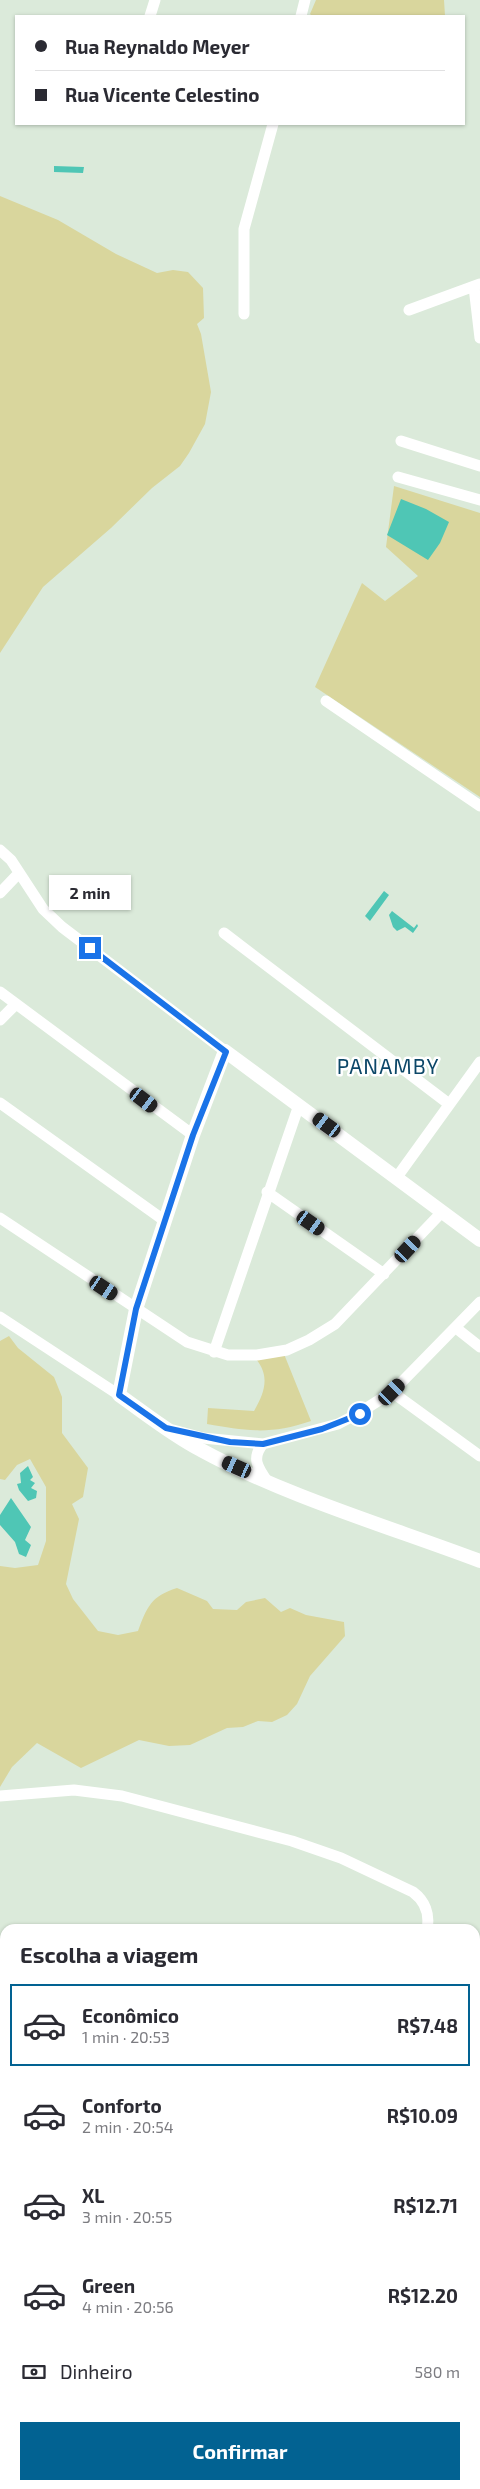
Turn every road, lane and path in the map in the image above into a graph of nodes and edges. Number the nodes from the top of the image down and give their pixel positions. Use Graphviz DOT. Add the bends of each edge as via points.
graph roads {
  1 [pos="155,0"];
  2 [pos="305,0"];
  3 [pos="150,15"];
  4 [pos="301,15"];
  5 [pos="273,125"];
  6 [pos="477,285"];
  7 [pos="409,310"];
  8 [pos="244,314"];
  9 [pos="480,338"];
  10 [pos="401,441"];
  11 [pos="480,466"];
  12 [pos="398,476"];
  13 [pos="480,500"];
  14 [pos="326,701"];
  15 [pos="480,806"];
  16 [pos="0,850"];
  17 [pos="19,873"];
  18 [pos="0,893"];
  19 [pos="224,933"];
  20 [pos="0,992"];
  21 [pos="16,1004"];
  22 [pos="0,1020"];
  23 [pos="226,1052"];
  24 [pos="480,1062"];
  25 [pos="0,1103"];
  26 [pos="449,1104"];
  27 [pos="298,1105"];
  28 [pos="193,1135"];
  29 [pos="397,1177"];
  30 [pos="267,1192"];
  31 [pos="442,1212"];
  32 [pos="0,1218"];
  33 [pos="165,1221"];
  34 [pos="480,1240"];
  35 [pos="384,1274"];
  36 [pos="480,1302"];
  37 [pos="136,1309"];
  38 [pos="0,1317"];
  39 [pos="456,1328"];
  40 [pos="480,1346"];
  41 [pos="214,1352"];
  42 [pos="392,1392"];
  43 [pos="119,1395"];
  44 [pos="166,1428"];
  45 [pos="263,1444"];
  46 [pos="480,1456"];
  47 [pos="267,1481"];
  48 [pos="480,1562"];
  49 [pos="0,1796"];
  50 [pos="428,1924"];
  1 -- 3 [label="street"];
  2 -- 4 [label="street"];
  5 -- 8 [label="street" via="244,229"];
  6 -- 7 [label="street"];
  6 -- 9 [label="street"];
  10 -- 11 [label="street"];
  12 -- 13 [label="street"];
  14 -- 15 [label="street"];
  16 -- 17 [label="street"];
  17 -- 18 [label="street"];
  17 -- 23 [label="street" via="43,909 62,927"];
  19 -- 26 [label="street"];
  20 -- 21 [label="street"];
  21 -- 22 [label="street"];
  21 -- 28 [label="street"];
  23 -- 27 [label="street"];
  23 -- 28 [label="street"];
  24 -- 26 [label="street"];
  25 -- 33 [label="street"];
  26 -- 29 [label="street"];
  27 -- 29 [label="street"];
  27 -- 30 [label="street"];
  28 -- 33 [label="street"];
  29 -- 31 [label="street"];
  30 -- 35 [label="street"];
  30 -- 41 [label="street"];
  31 -- 34 [label="street"];
  31 -- 35 [label="street"];
  32 -- 37 [label="street"];
  33 -- 37 [label="street"];
  35 -- 41 [label="street" via="335,1324 309,1340 286,1350 257,1355"];
  36 -- 39 [label="street"];
  37 -- 41 [label="street" via="187,1342"];
  37 -- 43 [label="street"];
  38 -- 43 [label="street"];
  39 -- 40 [label="street"];
  39 -- 42 [label="street"];
  42 -- 45 [label="street" via="360,1414 338,1424"];
  42 -- 46 [label="street"];
  43 -- 44 [label="street"];
  44 -- 45 [label="street" via="203,1438"];
  44 -- 47 [label="street" via="203,1452"];
  45 -- 47 [label="street" via="256,1465"];
  47 -- 48 [label="street"];
  49 -- 50 [label="street" via="74,1790 97,1792 292,1841 340,1858 413,1892 421,1898 429,1917"];
}
